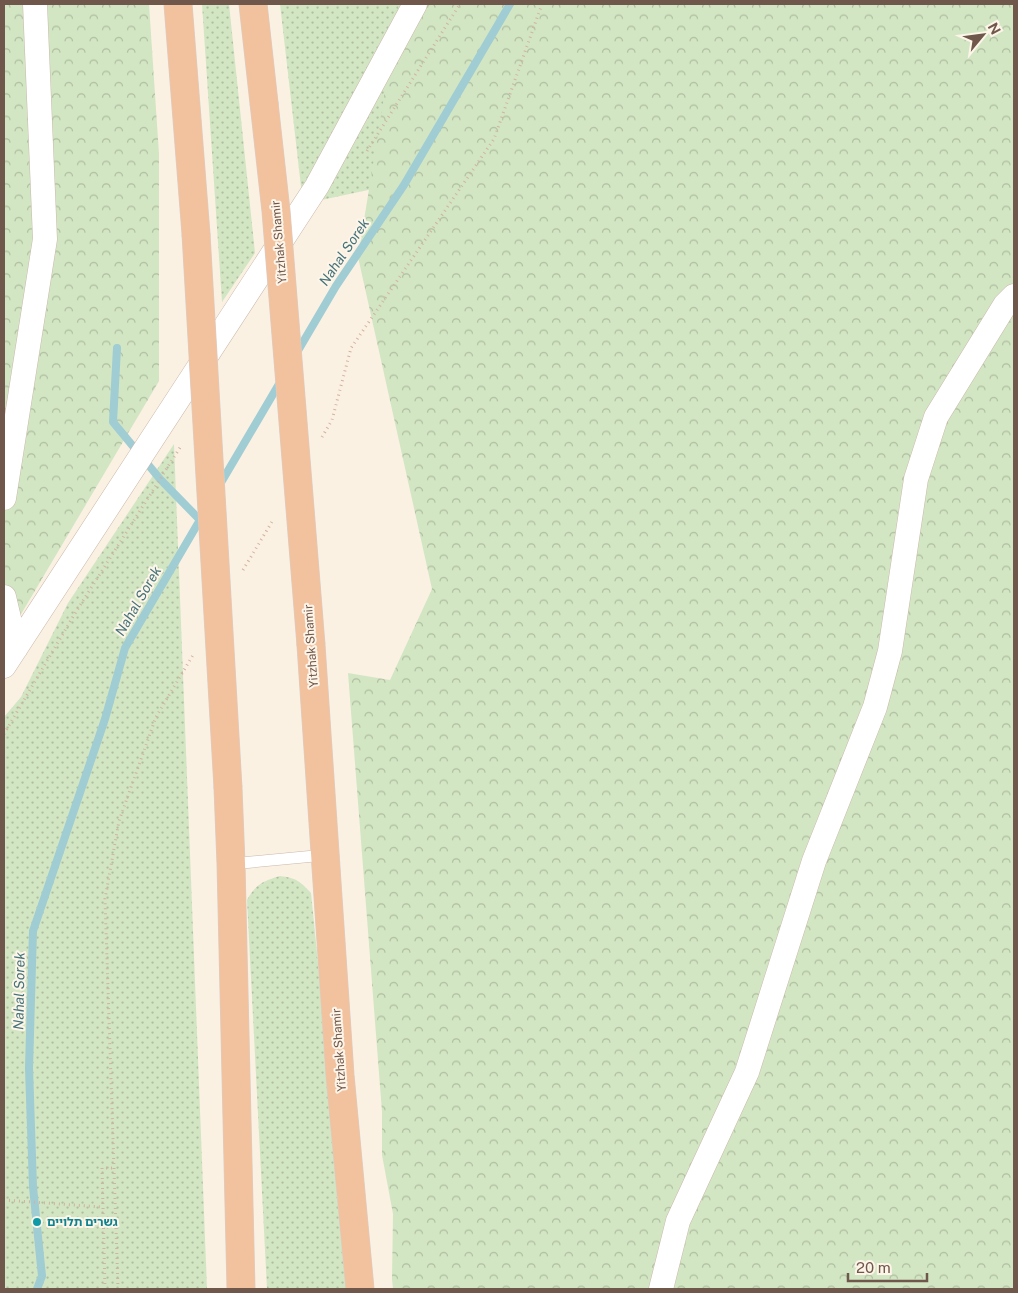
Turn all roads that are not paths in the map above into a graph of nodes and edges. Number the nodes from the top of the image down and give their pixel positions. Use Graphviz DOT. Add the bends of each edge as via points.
graph roads {
  1 [pos="35,4"];
  2 [pos="178,4"];
  3 [pos="253,4"];
  4 [pos="415,4"];
  5 [pos="1014,296"];
  6 [pos="4,498"];
  7 [pos="4,597"];
  8 [pos="10,657"];
  9 [pos="325,855"];
  10 [pos="231,864"];
  11 [pos="241,1289"];
  12 [pos="360,1289"];
  13 [pos="661,1289"];
  1 -- 6 [label="street" via="45,239"];
  2 -- 10 [label="highway, bridge" via="196,234"];
  3 -- 9 [label="highway, Yitzhak Shamir, bridge" via="279,241"];
  4 -- 8 [label="street" via="317,186"];
  5 -- 13 [label="street" via="1005,305 936,417 916,479 890,651 874,707 814,861 746,1072 678,1221"];
  7 -- 8 [label="street"];
  9 -- 10 [label="lane"];
  9 -- 12 [label="highway, Yitzhak Shamir" via="340,1075"];
  10 -- 11 [label="highway"];
}
